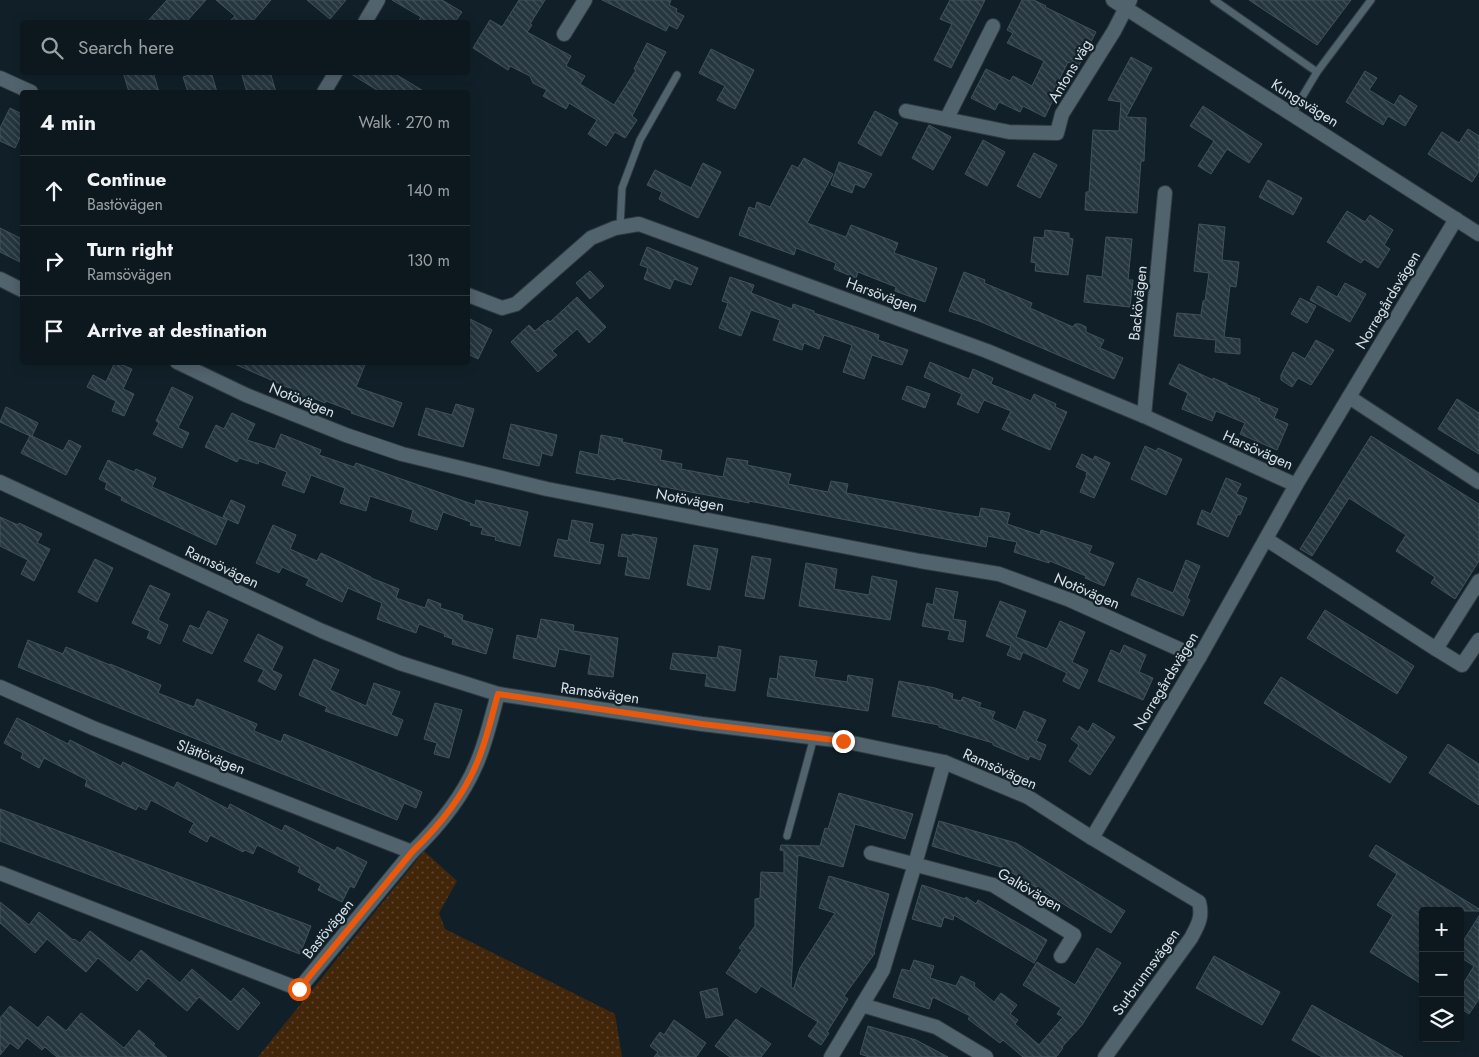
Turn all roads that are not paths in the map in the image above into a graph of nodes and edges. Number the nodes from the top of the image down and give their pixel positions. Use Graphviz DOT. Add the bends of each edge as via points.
graph roads {
  1 [pos="378,0"];
  2 [pos="585,0"];
  3 [pos="1113,0"];
  4 [pos="1214,0"];
  5 [pos="1371,0"];
  6 [pos="1128,4"];
  7 [pos="366,20"];
  8 [pos="993,26"];
  9 [pos="564,34"];
  10 [pos="1317,72"];
  11 [pos="334,75"];
  12 [pos="677,75"];
  13 [pos="0,78"];
  14 [pos="27,90"];
  15 [pos="325,90"];
  16 [pos="906,111"];
  17 [pos="1292,114"];
  18 [pos="947,118"];
  19 [pos="1166,194"];
  20 [pos="1456,219"];
  21 [pos="620,228"];
  22 [pos="1479,234"];
  23 [pos="0,279"];
  24 [pos="20,289"];
  25 [pos="470,296"];
  26 [pos="183,365"];
  27 [pos="1349,397"];
  28 [pos="1144,416"];
  29 [pos="0,482"];
  30 [pos="1479,482"];
  31 [pos="1296,485"];
  32 [pos="1266,539"];
  33 [pos="1479,581"];
  34 [pos="1479,640"];
  35 [pos="1436,649"];
  36 [pos="1199,658"];
  37 [pos="0,687"];
  38 [pos="498,694"];
  39 [pos="814,737"];
  40 [pos="944,762"];
  41 [pos="788,836"];
  42 [pos="1092,838"];
  43 [pos="412,852"];
  44 [pos="872,852"];
  45 [pos="915,864"];
  46 [pos="0,873"];
  47 [pos="1198,902"];
  48 [pos="1061,956"];
  49 [pos="862,1005"];
  50 [pos="831,1057"];
  51 [pos="986,1057"];
  52 [pos="1105,1057"];
  1 -- 7 [label="street"];
  2 -- 9 [label="street"];
  3 -- 6 [label="street, Kungsvägen"];
  4 -- 10 [label="lane"];
  5 -- 10 [label="lane"];
  6 -- 17 [label="street, Kungsvägen"];
  6 -- 18 [label="street, Antons väg" via="1062,114 1057,133 1009,132"];
  8 -- 18 [label="street"];
  10 -- 17 [label="lane"];
  11 -- 15 [label="street"];
  12 -- 21 [label="lane" via="640,140 622,188"];
  13 -- 14 [label="street"];
  16 -- 18 [label="street, Antons väg"];
  17 -- 20 [label="street, Kungsvägen"];
  19 -- 28 [label="street, Backövägen"];
  20 -- 22 [label="street, Kungsvägen"];
  20 -- 27 [label="street, Norregårdsvägen"];
  21 -- 25 [label="street, Harsövägen" via="591,238 516,304 502,308"];
  21 -- 28 [label="street, Harsövägen" via="640,224 649,227 988,351"];
  23 -- 24 [label="street"];
  26 -- 36 [label="street, Notövägen" via="246,395 402,454 547,489 999,574 1070,600"];
  27 -- 30 [label="street"];
  27 -- 31 [label="street, Norregårdsvägen"];
  28 -- 31 [label="street, Harsövägen"];
  29 -- 38 [label="street, Ramsövägen" via="322,631 400,663"];
  31 -- 32 [label="street, Norregårdsvägen"];
  32 -- 35 [label="street"];
  32 -- 36 [label="street, Norregårdsvägen"];
  33 -- 35 [label="street"];
  34 -- 35 [label="street" via="1462,665"];
  36 -- 42 [label="street, Norregårdsvägen"];
  37 -- 43 [label="street, Slättövägen" via="102,732"];
  38 -- 39 [label="street, Ramsövägen"];
  38 -- 43 [label="street, Bastövägen" via="477,764 462,792"];
  39 -- 40 [label="street, Ramsövägen"];
  39 -- 41 [label="lane"];
  40 -- 42 [label="street, Ramsövägen" via="1028,797"];
  40 -- 45 [label="street"];
  42 -- 47 [label="street, Ramsövägen"];
  43 -- 46 [label="street, Bastövägen" via="299,989"];
  44 -- 45 [label="street, Galtövägen"];
  45 -- 48 [label="street, Galtövägen" via="993,885 1074,935"];
  45 -- 49 [label="street" via="883,970"];
  47 -- 52 [label="street, Surbrunnsvägen" via="1202,911 1200,923"];
  49 -- 50 [label="street"];
  49 -- 51 [label="street" via="936,1027"];
}
